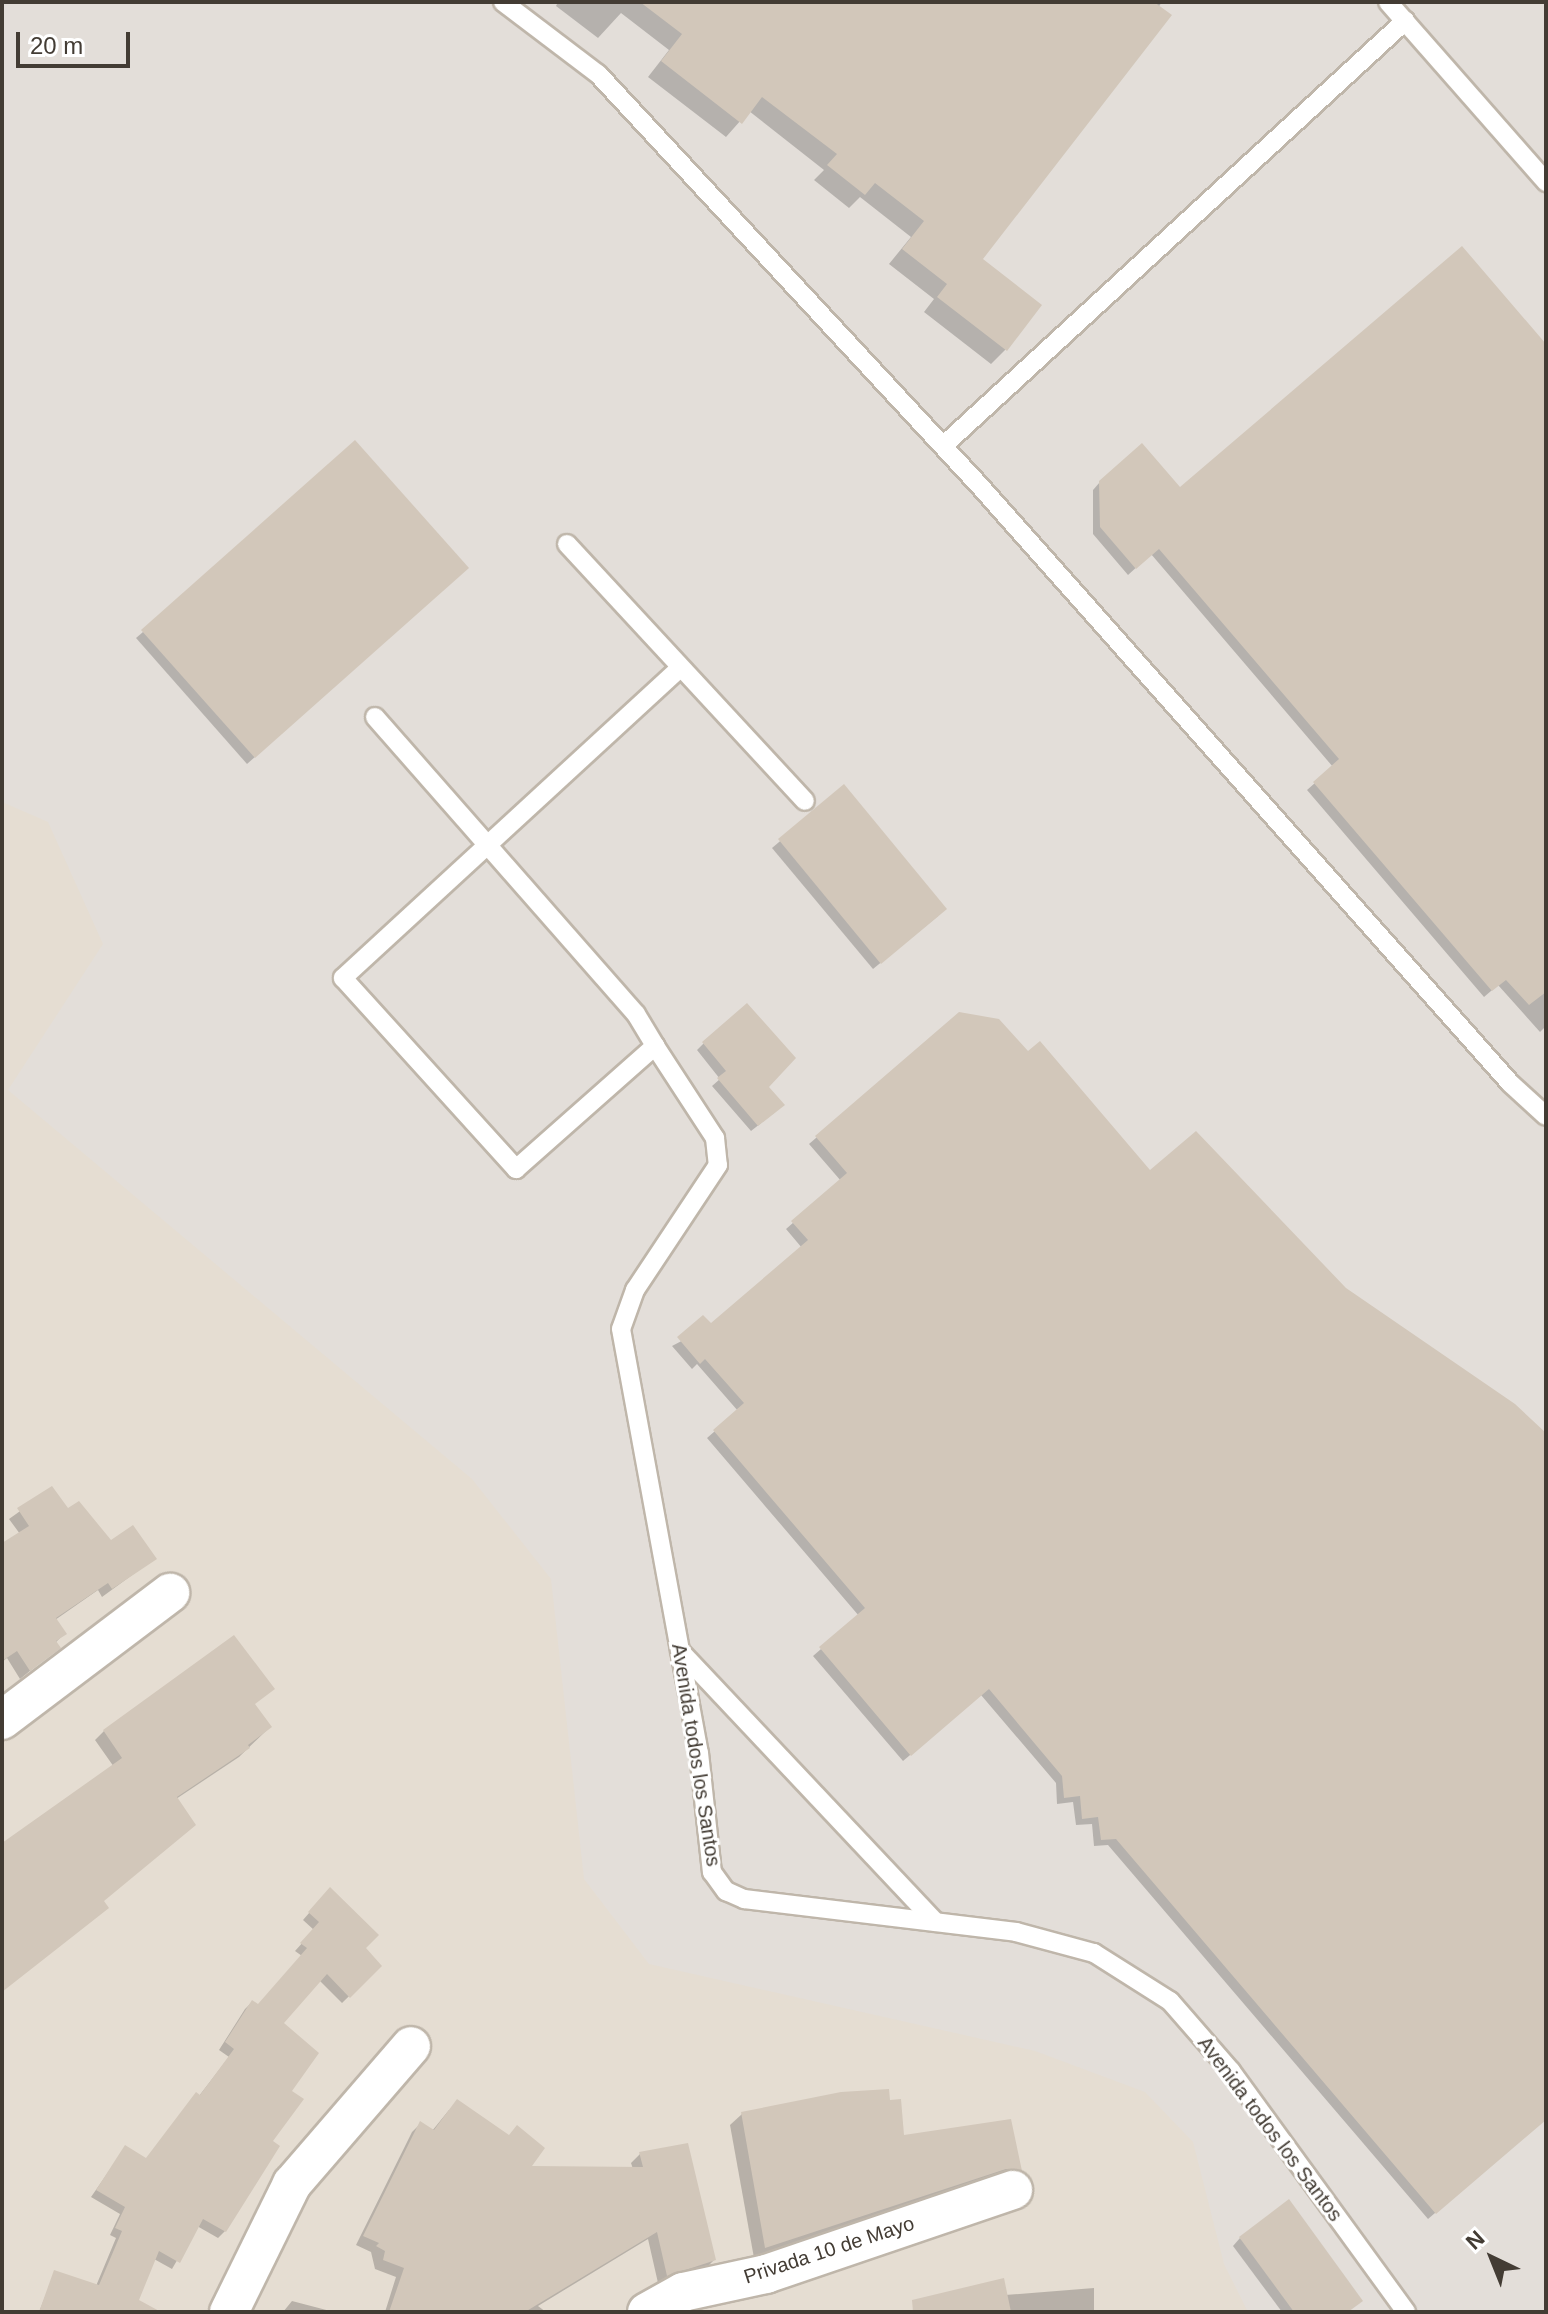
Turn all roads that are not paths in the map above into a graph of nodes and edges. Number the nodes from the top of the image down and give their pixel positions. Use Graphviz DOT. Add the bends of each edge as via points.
graph roads {
  1 [pos="503,2"];
  2 [pos="1388,2"];
  3 [pos="1405,21"];
  4 [pos="1546,182"];
  5 [pos="943,446"];
  6 [pos="567,544"];
  7 [pos="680,668"];
  8 [pos="375,717"];
  9 [pos="805,801"];
  10 [pos="486,846"];
  11 [pos="655,1046"];
  12 [pos="1546,1116"];
  13 [pos="170,1593"];
  14 [pos="680,1651"];
  15 [pos="2,1720"];
  16 [pos="935,1922"];
  17 [pos="411,2046"];
  18 [pos="1013,2190"];
  19 [pos="229,2312"];
  20 [pos="647,2312"];
  21 [pos="1406,2312"];
  1 -- 5 [label="lane" via="598,74"];
  2 -- 3 [label="lane"];
  3 -- 4 [label="lane"];
  3 -- 5 [label="lane"];
  5 -- 12 [label="lane" via="1511,1084"];
  6 -- 7 [label="lane"];
  7 -- 9 [label="lane"];
  7 -- 10 [label="lane"];
  8 -- 10 [label="lane, Avenida todos los Santos"];
  10 -- 11 [label="lane, Avenida todos los Santos" via="636,1014"];
  10 -- 11 [label="lane" via="343,978 516,1169"];
  11 -- 14 [label="lane, Avenida todos los Santos" via="715,1138 718,1165 635,1290 621,1329"];
  13 -- 15 [label="street"];
  14 -- 16 [label="lane"];
  14 -- 16 [label="lane, Avenida todos los Santos" via="699,1753 712,1872 726,1891 744,1899"];
  16 -- 21 [label="lane, Avenida todos los Santos" via="1016,1932 1094,1953 1170,2001 1231,2071"];
  17 -- 19 [label="street" via="292,2184"];
  18 -- 20 [label="street, Privada 10 de Mayo" via="766,2274 683,2292"];
}
